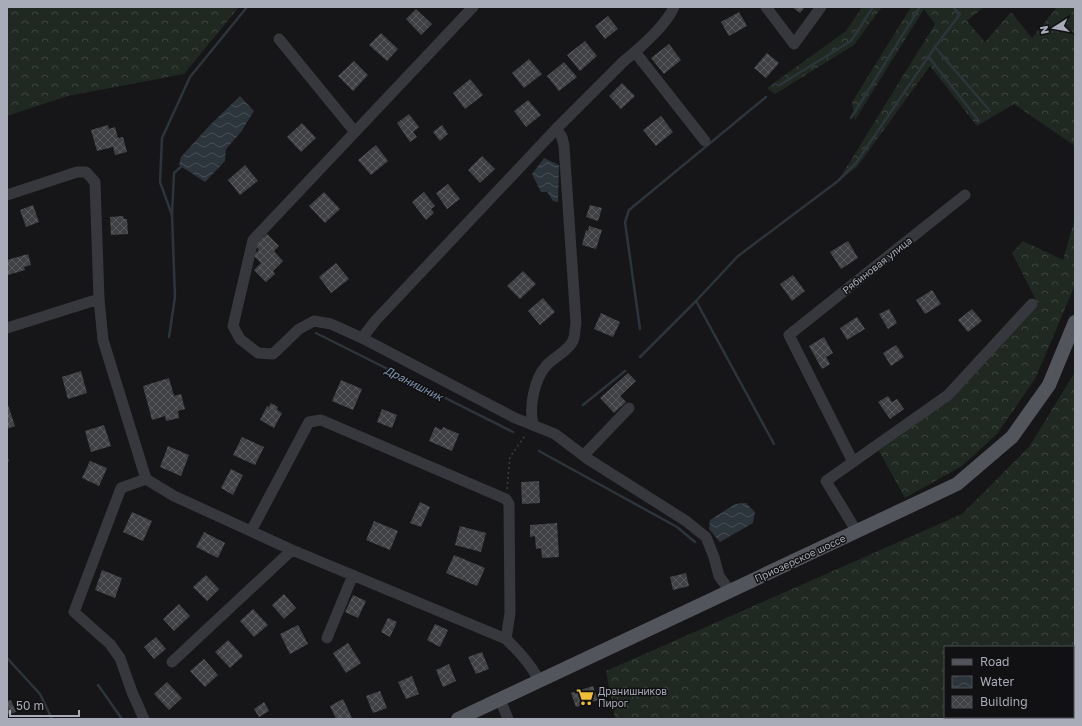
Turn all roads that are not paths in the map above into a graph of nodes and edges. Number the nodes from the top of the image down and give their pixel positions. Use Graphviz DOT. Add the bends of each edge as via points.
graph roads {
  1 [pos="474,7"];
  2 [pos="674,7"];
  3 [pos="766,7"];
  4 [pos="821,7"];
  5 [pos="279,39"];
  6 [pos="635,52"];
  7 [pos="556,129"];
  8 [pos="355,132"];
  9 [pos="705,141"];
  10 [pos="7,195"];
  11 [pos="965,195"];
  12 [pos="99,299"];
  13 [pos="1032,304"];
  14 [pos="1075,322"];
  15 [pos="7,328"];
  16 [pos="362,338"];
  17 [pos="630,408"];
  18 [pos="533,424"];
  19 [pos="584,456"];
  20 [pos="853,462"];
  21 [pos="146,479"];
  22 [pos="252,531"];
  23 [pos="857,532"];
  24 [pos="292,550"];
  25 [pos="353,575"];
  26 [pos="730,591"];
  27 [pos="327,638"];
  28 [pos="506,639"];
  29 [pos="172,662"];
  30 [pos="539,681"];
  31 [pos="500,699"];
  32 [pos="144,719"];
  33 [pos="458,719"];
  34 [pos="508,719"];
  1 -- 8 [label="street"];
  2 -- 6 [label="street" via="670,15"];
  3 -- 4 [label="street" via="794,44"];
  5 -- 8 [label="street"];
  6 -- 7 [label="street"];
  6 -- 9 [label="street"];
  7 -- 16 [label="street"];
  7 -- 18 [label="street" via="562,137 564,146 576,323 573,340 540,375 535,387 531,416"];
  8 -- 16 [label="street" via="253,240 233,326 240,339 258,353 272,354 299,329 314,321 331,324"];
  10 -- 12 [label="street" via="77,172 86,172 91,176 95,182"];
  11 -- 20 [label="street, Рябиновая улица" via="789,335"];
  12 -- 15 [label="street"];
  12 -- 21 [label="street" via="103,340"];
  13 -- 20 [label="street" via="948,395"];
  14 -- 23 [label="main road, Приозерское шоссе" via="1050,384 1012,437 957,484"];
  16 -- 18 [label="street" via="515,418"];
  17 -- 19 [label="street"];
  18 -- 19 [label="street" via="555,434"];
  19 -- 26 [label="street" via="686,521 706,538 719,576"];
  20 -- 23 [label="street" via="826,481"];
  21 -- 22 [label="street" via="174,496"];
  21 -- 32 [label="street" via="122,488 74,612 110,644 120,658"];
  22 -- 24 [label="street"];
  22 -- 28 [label="street" via="309,422 321,420 506,499 510,613"];
  23 -- 26 [label="main road, Приозерское шоссе"];
  24 -- 25 [label="street"];
  24 -- 29 [label="street"];
  25 -- 27 [label="street"];
  25 -- 28 [label="street"];
  26 -- 30 [label="main road, Приозерское шоссе"];
  28 -- 30 [label="street" via="534,670"];
  30 -- 31 [label="main road, Приозерское шоссе"];
  31 -- 33 [label="main road, Приозерское шоссе"];
  31 -- 34 [label="street"];
}
